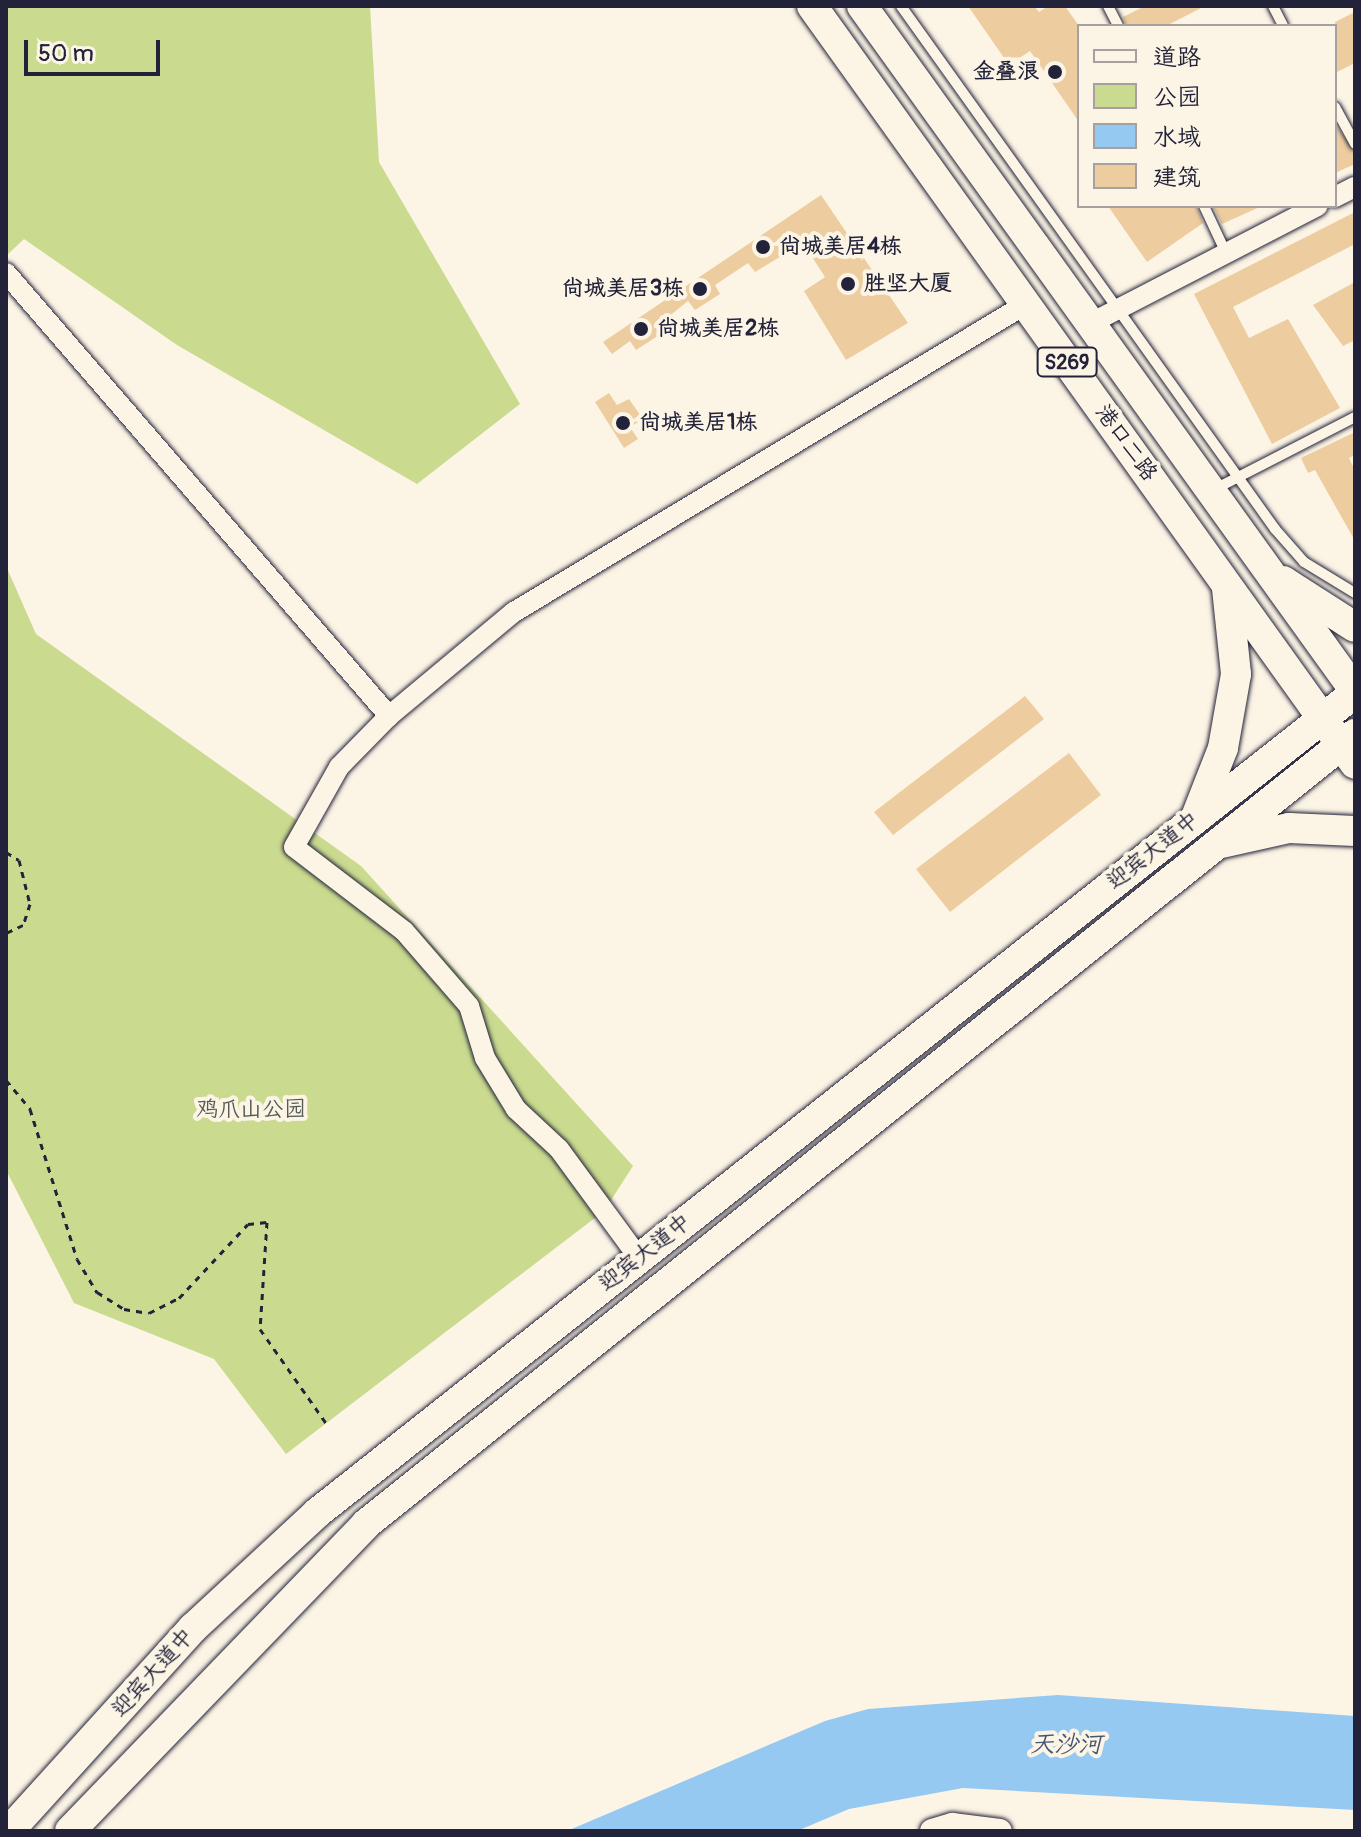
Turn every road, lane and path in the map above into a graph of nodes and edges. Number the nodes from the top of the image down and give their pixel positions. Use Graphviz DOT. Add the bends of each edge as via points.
graph roads {
  1 [pos="812,6"];
  2 [pos="862,6"];
  3 [pos="901,6"];
  4 [pos="1108,6"];
  5 [pos="1273,6"];
  6 [pos="1117,24"];
  7 [pos="1282,24"];
  8 [pos="1337,111"];
  9 [pos="1355,144"];
  10 [pos="1355,187"];
  11 [pos="1337,196"];
  12 [pos="1205,208"];
  13 [pos="1314,208"];
  14 [pos="1226,253"];
  15 [pos="6,273"];
  16 [pos="1026,304"];
  17 [pos="1118,309"];
  18 [pos="1091,323"];
  19 [pos="1355,417"];
  20 [pos="1237,475"];
  21 [pos="1208,490"];
  22 [pos="1174,509"];
  23 [pos="1263,568"];
  24 [pos="1227,586"];
  25 [pos="1355,593"];
  26 [pos="1355,627"];
  27 [pos="1355,692"];
  28 [pos="389,716"];
  29 [pos="1321,718"];
  30 [pos="1350,747"];
  31 [pos="1195,818"];
  32 [pos="1355,831"];
  33 [pos="1215,844"];
  34 [pos="6,852"];
  35 [pos="6,933"];
  36 [pos="6,1080"];
  37 [pos="639,1258"];
  38 [pos="326,1423"];
  39 [pos="9,1831"];
  40 [pos="70,1831"];
  41 [pos="932,1831"];
  42 [pos="1000,1831"];
  1 -- 16 [label="main road, 港口二路 / S269"];
  2 -- 18 [label="main road, 港口二路 / S269"];
  3 -- 17 [label="lane"];
  4 -- 6 [label="lane"];
  5 -- 7 [label="lane"];
  8 -- 9 [label="lane"];
  10 -- 11 [label="street"];
  12 -- 14 [label="lane"];
  13 -- 14 [label="street"];
  14 -- 17 [label="street"];
  15 -- 28 [label="street"];
  16 -- 22 [label="main road, 港口二路 / S269"];
  16 -- 28 [label="street" via="514,612"];
  17 -- 18 [label="street"];
  17 -- 20 [label="lane"];
  18 -- 21 [label="main road, 港口二路 / S269"];
  19 -- 20 [label="lane"];
  20 -- 21 [label="lane"];
  20 -- 25 [label="lane" via="1304,562"];
  21 -- 22 [label="main road"];
  21 -- 23 [label="main road, 港口二路 / S269"];
  22 -- 24 [label="main road, 港口二路 / S269"];
  23 -- 26 [label="main road"];
  23 -- 27 [label="main road, 港口二路 / S269"];
  24 -- 29 [label="main road, 港口二路 / S269"];
  24 -- 31 [label="main road" via="1236,674 1223,748"];
  27 -- 29 [label="main road, 迎宾大道中"];
  28 -- 37 [label="street" via="339,767 294,847 404,931 469,1006 485,1058 516,1109 559,1149"];
  29 -- 30 [label="main road, 港口二路 / S269"];
  29 -- 31 [label="main road, 迎宾大道中"];
  30 -- 33 [label="main road, 迎宾大道中"];
  31 -- 37 [label="main road, 迎宾大道中"];
  32 -- 33 [label="main road" via="1289,828"];
  33 -- 40 [label="main road, 迎宾大道中" via="366,1524"];
  34 -- 35 [label="path" via="19,860 30,904 23,925"];
  36 -- 38 [label="path" via="30,1109 40,1133 77,1259 97,1292 124,1309 149,1313 179,1298 248,1224 267,1222 260,1329"];
  37 -- 39 [label="main road, 迎宾大道中" via="317,1513 193,1628"];
  41 -- 42 [label="street" via="952,1825"];
}
